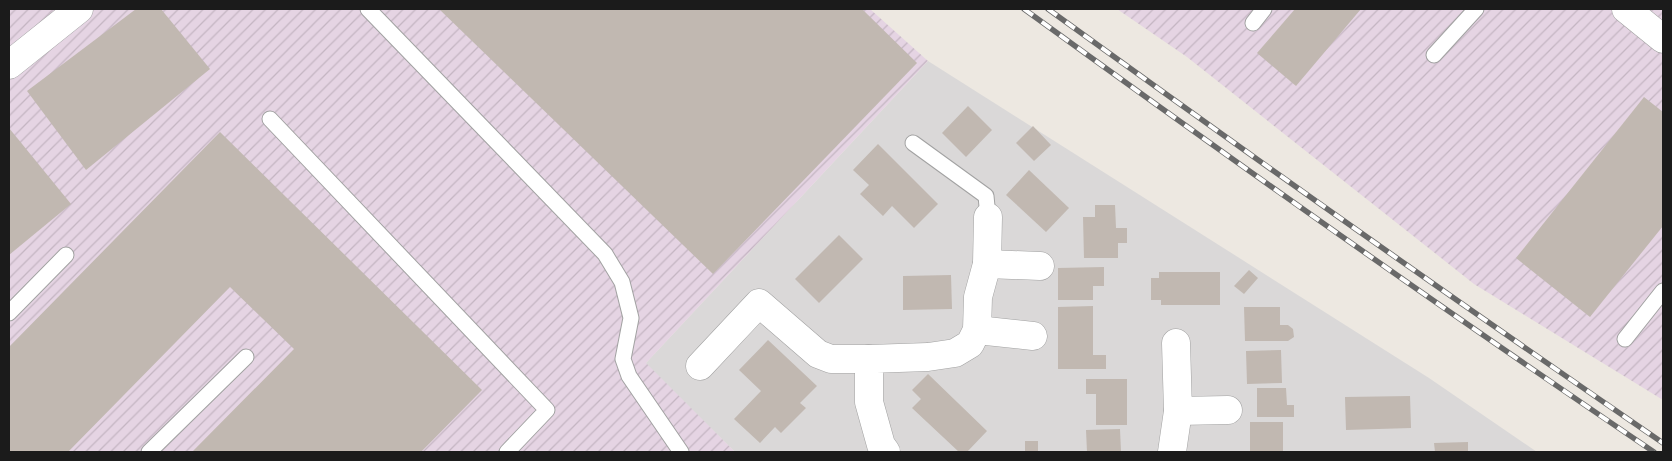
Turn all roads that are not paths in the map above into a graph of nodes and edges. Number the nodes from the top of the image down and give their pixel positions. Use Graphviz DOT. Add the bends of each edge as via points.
graph roads {
  1 [pos="79,9"];
  2 [pos="368,9"];
  3 [pos="1264,9"];
  4 [pos="1476,9"];
  5 [pos="1626,9"];
  6 [pos="1253,23"];
  7 [pos="1663,39"];
  8 [pos="1434,55"];
  9 [pos="9,64"];
  10 [pos="270,119"];
  11 [pos="913,143"];
  12 [pos="988,217"];
  13 [pos="66,255"];
  14 [pos="987,264"];
  15 [pos="1040,266"];
  16 [pos="1663,291"];
  17 [pos="9,313"];
  18 [pos="976,330"];
  19 [pos="1033,336"];
  20 [pos="1626,340"];
  21 [pos="1176,343"];
  22 [pos="246,357"];
  23 [pos="869,359"];
  24 [pos="700,366"];
  25 [pos="1228,410"];
  26 [pos="1178,411"];
  27 [pos="149,452"];
  28 [pos="507,452"];
  29 [pos="681,452"];
  30 [pos="886,452"];
  31 [pos="1172,452"];
  1 -- 9 [label="street"];
  2 -- 29 [label="lane" via="605,254 622,282 631,318 623,359 629,376"];
  3 -- 6 [label="lane"];
  4 -- 8 [label="lane"];
  5 -- 7 [label="street"];
  10 -- 28 [label="lane" via="547,410"];
  11 -- 12 [label="lane" via="986,196"];
  12 -- 14 [label="street"];
  13 -- 17 [label="lane"];
  14 -- 15 [label="street"];
  14 -- 18 [label="street" via="978,297"];
  16 -- 20 [label="lane"];
  18 -- 19 [label="street"];
  18 -- 23 [label="street" via="970,344 955,353"];
  21 -- 26 [label="street"];
  22 -- 27 [label="lane"];
  23 -- 24 [label="street" via="831,359 818,354 758,303"];
  23 -- 30 [label="street" via="869,402"];
  25 -- 26 [label="street"];
  26 -- 31 [label="street"];
}
